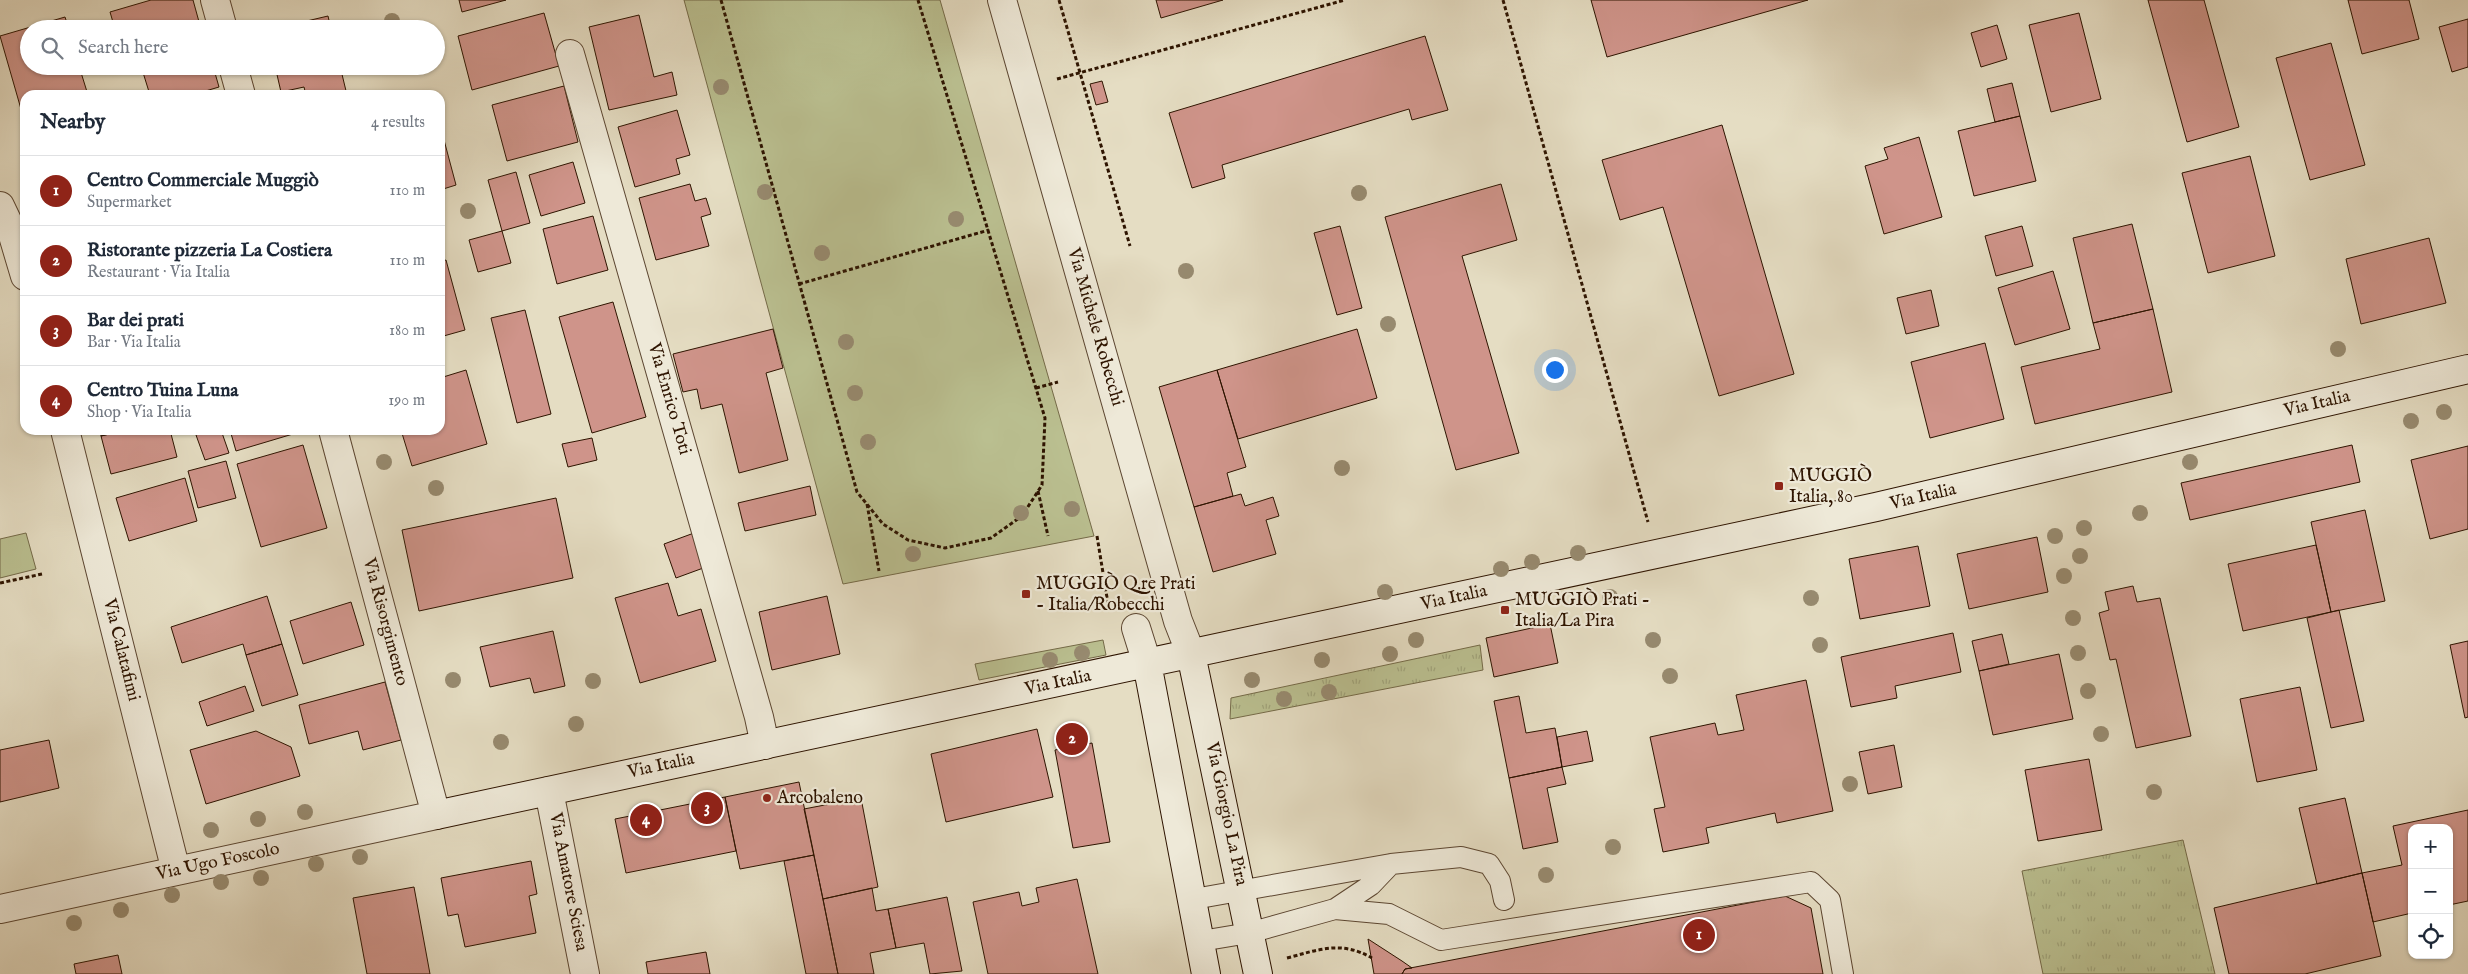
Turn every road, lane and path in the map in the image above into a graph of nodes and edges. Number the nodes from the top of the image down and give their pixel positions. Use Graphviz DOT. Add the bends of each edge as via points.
graph roads {
  1 [pos="721,0"];
  2 [pos="918,0"];
  3 [pos="1002,0"];
  4 [pos="1059,0"];
  5 [pos="1345,0"];
  6 [pos="1503,0"];
  7 [pos="570,54"];
  8 [pos="1080,73"];
  9 [pos="235,75"];
  10 [pos="1028,87"];
  11 [pos="240,90"];
  12 [pos="0,206"];
  13 [pos="989,230"];
  14 [pos="1130,246"];
  15 [pos="20,259"];
  16 [pos="799,284"];
  17 [pos="2468,369"];
  18 [pos="1058,382"];
  19 [pos="1036,388"];
  20 [pos="67,435"];
  21 [pos="333,435"];
  22 [pos="1038,490"];
  23 [pos="867,504"];
  24 [pos="1648,522"];
  25 [pos="1048,536"];
  26 [pos="1097,536"];
  27 [pos="879,571"];
  28 [pos="42,574"];
  29 [pos="0,583"];
  30 [pos="1110,614"];
  31 [pos="1136,628"];
  32 [pos="1191,654"];
  33 [pos="1147,663"];
  34 [pos="765,745"];
  35 [pos="549,791"];
  36 [pos="436,815"];
  37 [pos="1391,864"];
  38 [pos="176,871"];
  39 [pos="1242,890"];
  40 [pos="1194,899"];
  41 [pos="1504,900"];
  42 [pos="0,909"];
  43 [pos="1335,909"];
  44 [pos="1249,933"];
  45 [pos="1201,941"];
  46 [pos="1372,958"];
  47 [pos="1268,967"];
  48 [pos="585,974"];
  49 [pos="1206,974"];
  50 [pos="1843,974"];
  1 -- 16 [label="path"];
  2 -- 13 [label="path"];
  3 -- 10 [label="street, Via Michele Robecchi"];
  4 -- 8 [label="path"];
  5 -- 8 [label="path"];
  6 -- 24 [label="path"];
  7 -- 34 [label="street, Via Enrico Toti"];
  8 -- 10 [label="path"];
  8 -- 14 [label="path"];
  9 -- 11 [label="street"];
  10 -- 32 [label="street, Via Michele Robecchi" via="1178,620"];
  12 -- 15 [label="street"];
  13 -- 16 [label="path"];
  13 -- 19 [label="path"];
  16 -- 23 [label="path" via="857,492"];
  17 -- 32 [label="street, Via Italia" via="1895,503"];
  18 -- 19 [label="path"];
  19 -- 22 [label="path" via="1045,418 1042,484"];
  20 -- 38 [label="street, Via Calatafimi"];
  21 -- 36 [label="street, Via Risorgimento"];
  22 -- 23 [label="path" via="1022,516 991,538 945,548 908,540 883,524"];
  22 -- 25 [label="path"];
  23 -- 27 [label="path"];
  26 -- 30 [label="path"];
  28 -- 29 [label="path"];
  31 -- 33 [label="street"];
  32 -- 33 [label="street, Via Italia"];
  32 -- 39 [label="street, Via Giorgio La Pira"];
  33 -- 34 [label="street, Via Italia"];
  33 -- 40 [label="street"];
  34 -- 35 [label="street, Via Italia"];
  35 -- 36 [label="street, Via Italia"];
  35 -- 48 [label="street, Via Amatore Sciesa"];
  36 -- 38 [label="street, Via Ugo Foscolo"];
  37 -- 39 [label="lane"];
  37 -- 41 [label="lane" via="1461,857 1489,864 1500,881"];
  37 -- 43 [label="lane" via="1371,885"];
  38 -- 42 [label="street, Via Ugo Foscolo"];
  39 -- 40 [label="lane"];
  39 -- 44 [label="street, Via Giorgio La Pira"];
  40 -- 45 [label="street"];
  43 -- 44 [label="lane"];
  43 -- 50 [label="lane" via="1389,914 1441,940 1811,882 1830,900"];
  44 -- 45 [label="lane"];
  44 -- 47 [label="street, Via Giorgio La Pira"];
  45 -- 49 [label="street"];
  46 -- 47 [label="path" via="1356,948 1328,948"];
}
